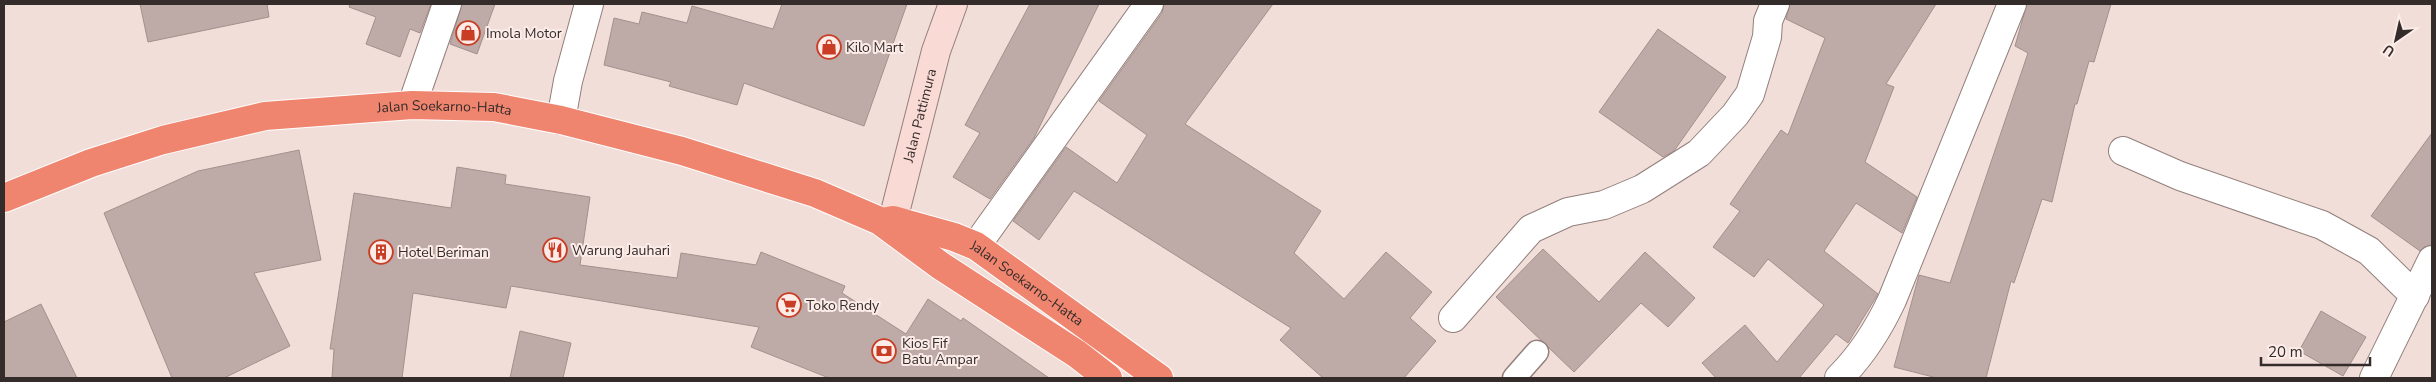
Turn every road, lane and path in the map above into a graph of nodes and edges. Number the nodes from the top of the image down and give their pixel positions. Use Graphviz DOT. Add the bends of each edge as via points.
graph roads {
  1 [pos="447,4"];
  2 [pos="589,4"];
  3 [pos="953,4"];
  4 [pos="1149,4"];
  5 [pos="1775,4"];
  6 [pos="2012,4"];
  7 [pos="412,105"];
  8 [pos="561,120"];
  9 [pos="2123,151"];
  10 [pos="4,198"];
  11 [pos="888,224"];
  12 [pos="976,246"];
  13 [pos="2432,260"];
  14 [pos="2414,296"];
  15 [pos="1453,318"];
  16 [pos="1537,352"];
  17 [pos="1108,378"];
  18 [pos="1159,378"];
  19 [pos="1514,378"];
  20 [pos="1839,378"];
  21 [pos="2374,378"];
  1 -- 7 [label="street"];
  2 -- 8 [label="street"];
  3 -- 11 [label="street, Jalan Pattimura" via="936,51"];
  4 -- 12 [label="street"];
  5 -- 15 [label="street" via="1750,94 1735,115 1698,153 1642,189 1604,205 1568,212 1531,229"];
  6 -- 20 [label="street" via="1892,300 1878,330"];
  7 -- 8 [label="highway, Jalan Soekarno-Hatta" via="494,107"];
  7 -- 10 [label="highway, Jalan Soekarno-Hatta" via="266,116 163,140 91,163"];
  8 -- 11 [label="highway, Jalan Soekarno-Hatta" via="682,151 766,177 815,193"];
  9 -- 14 [label="street" via="2180,176 2322,225 2370,251"];
  11 -- 12 [label="highway, Jalan Soekarno-Hatta" via="954,237"];
  11 -- 17 [label="highway, Jalan Soekarno-Hatta" via="936,262 1078,354"];
  12 -- 18 [label="highway, Jalan Soekarno-Hatta"];
  13 -- 14 [label="street"];
  14 -- 21 [label="street"];
  16 -- 19 [label="lane"];
}
